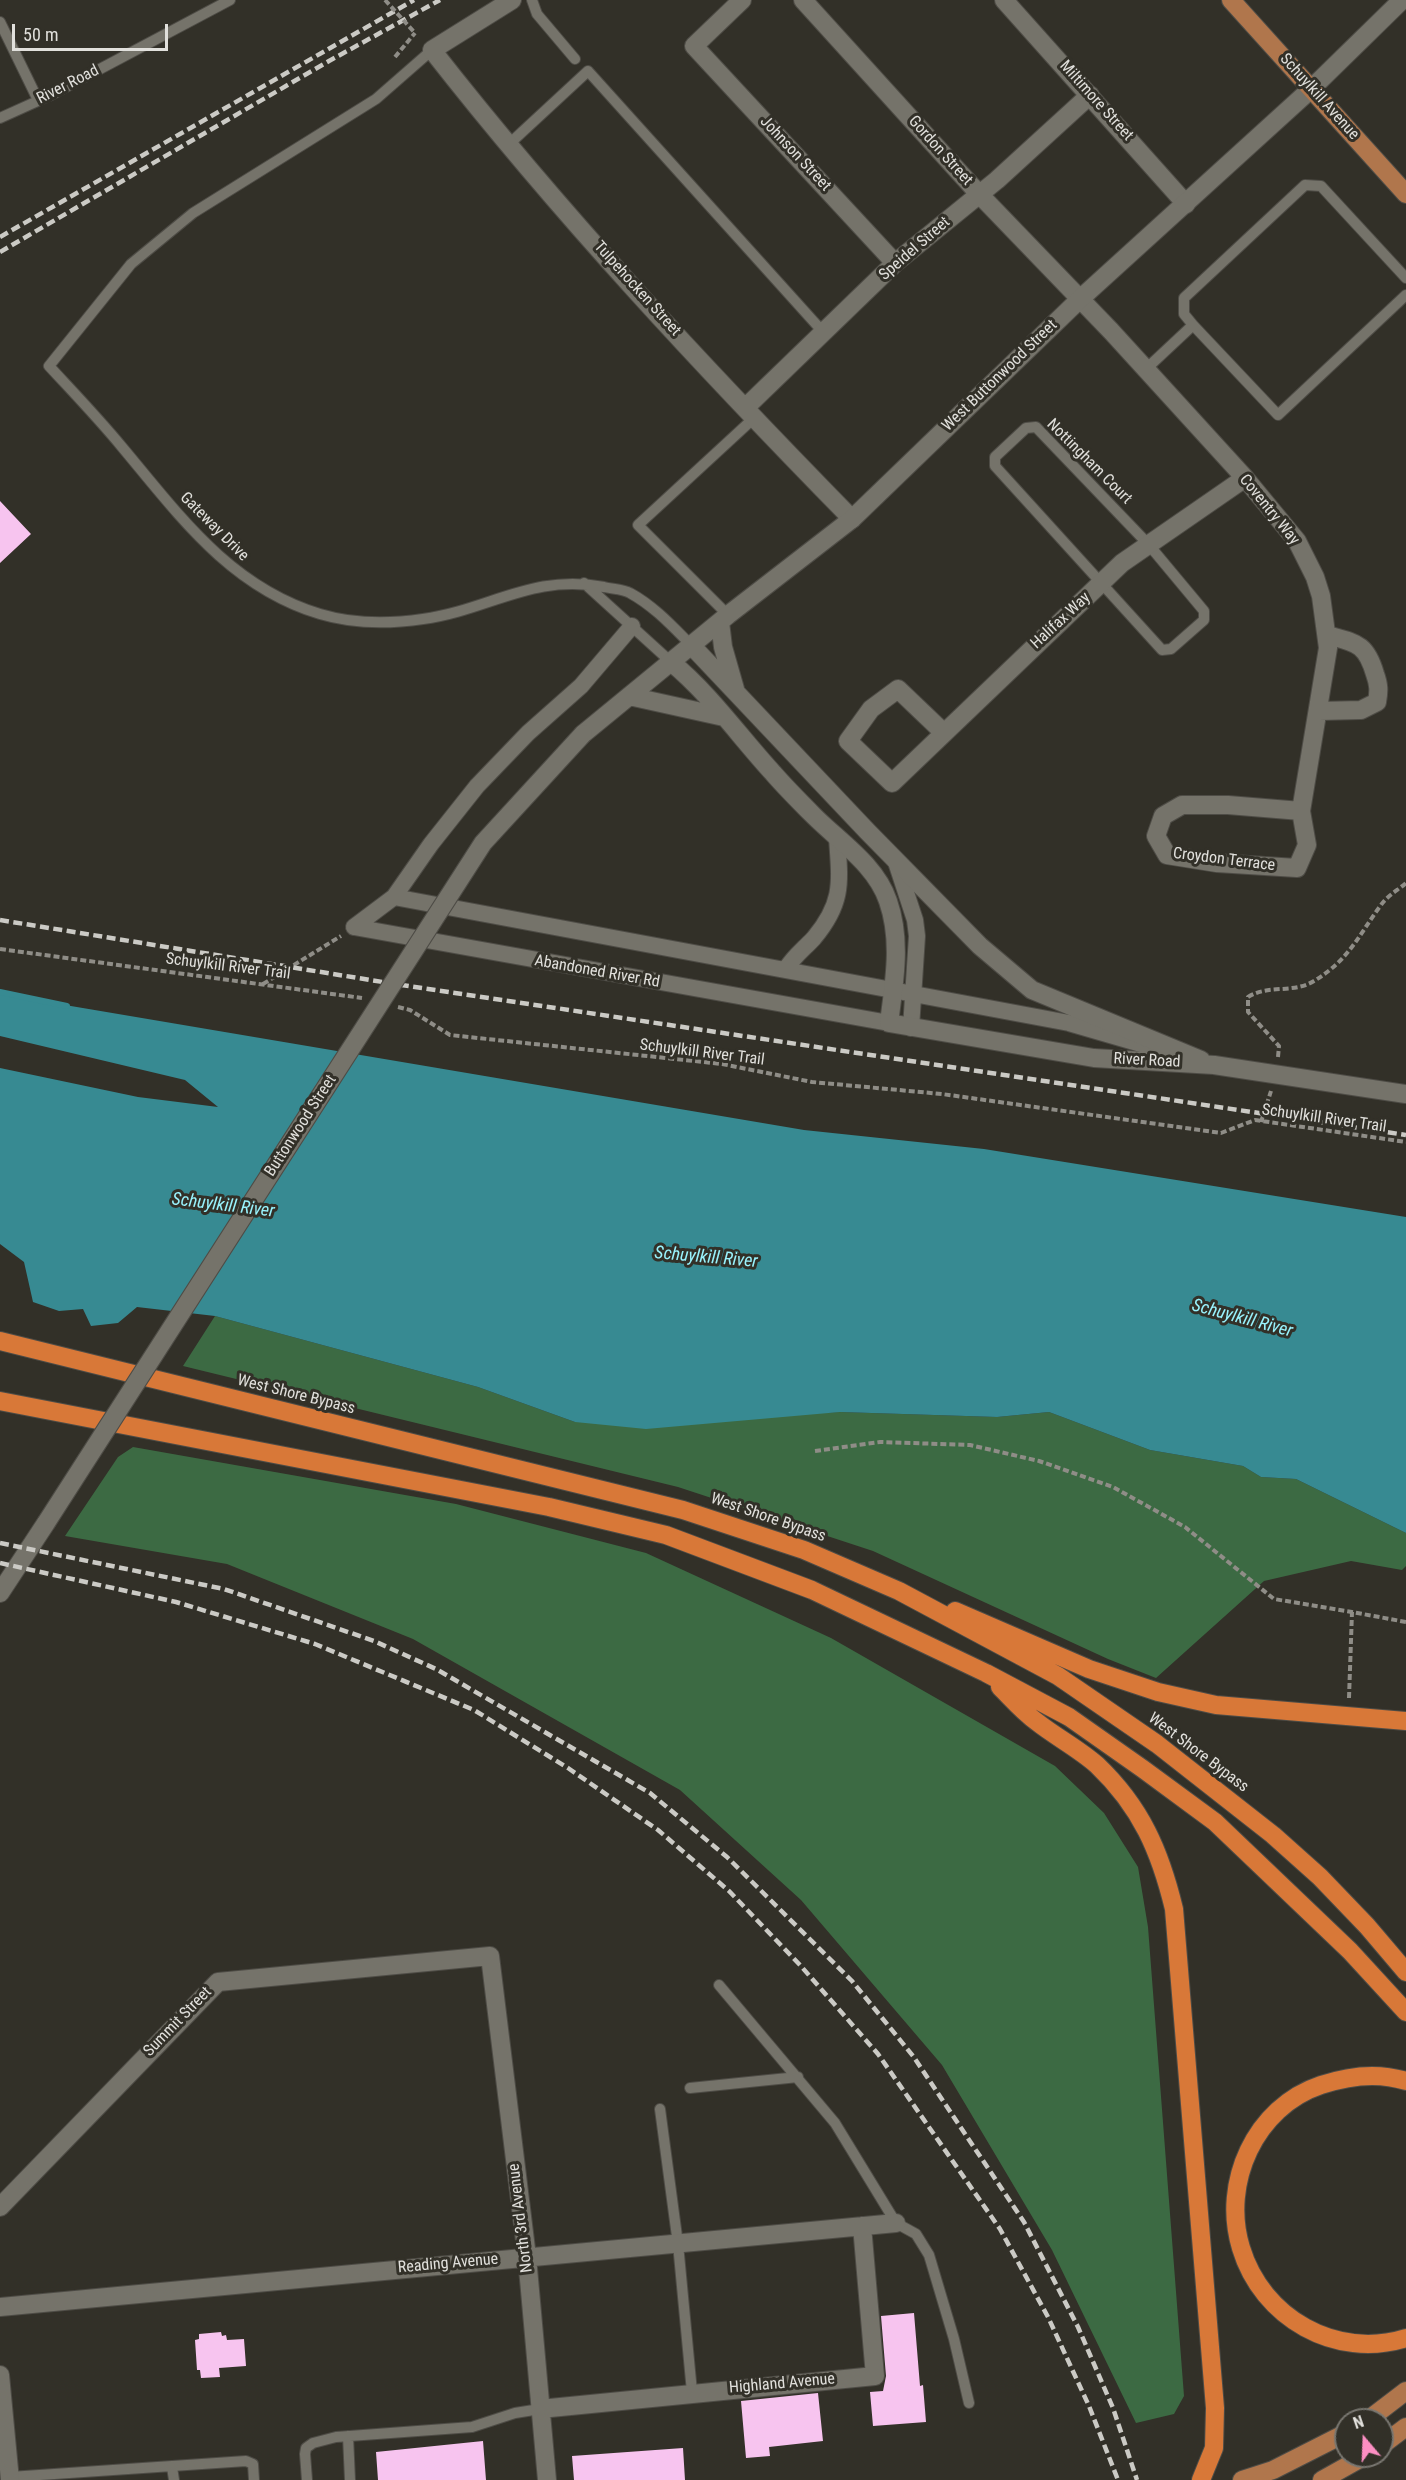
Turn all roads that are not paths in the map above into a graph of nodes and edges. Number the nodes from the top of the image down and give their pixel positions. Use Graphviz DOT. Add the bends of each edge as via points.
graph roads {
  1 [pos="230,0"];
  2 [pos="512,0"];
  3 [pos="532,0"];
  4 [pos="742,0"];
  5 [pos="803,0"];
  6 [pos="1004,0"];
  7 [pos="1232,0"];
  8 [pos="1402,0"];
  9 [pos="0,22"];
  10 [pos="432,50"];
  11 [pos="576,59"];
  12 [pos="1311,89"];
  13 [pos="1090,95"];
  14 [pos="39,100"];
  15 [pos="0,118"];
  16 [pos="507,146"];
  17 [pos="979,194"];
  18 [pos="1406,194"];
  19 [pos="1186,204"];
  20 [pos="896,263"];
  21 [pos="1406,278"];
  22 [pos="1406,295"];
  23 [pos="1080,299"];
  24 [pos="1193,324"];
  25 [pos="824,333"];
  26 [pos="1146,369"];
  27 [pos="749,413"];
  28 [pos="1245,478"];
  29 [pos="852,519"];
  30 [pos="1149,545"];
  31 [pos="583,583"];
  32 [pos="1101,584"];
  33 [pos="724,618"];
  34 [pos="632,626"];
  35 [pos="1327,635"];
  36 [pos="692,646"];
  37 [pos="671,662"];
  38 [pos="736,693"];
  39 [pos="629,696"];
  40 [pos="1319,711"];
  41 [pos="724,717"];
  42 [pos="943,732"];
  43 [pos="583,734"];
  44 [pos="1301,811"];
  45 [pos="837,838"];
  46 [pos="895,859"];
  47 [pos="394,897"];
  48 [pos="786,969"];
  49 [pos="893,989"];
  50 [pos="915,993"];
  51 [pos="889,1023"];
  52 [pos="911,1028"];
  53 [pos="1214,1065"];
  54 [pos="1406,1094"];
  55 [pos="0,1341"];
  56 [pos="0,1401"];
  57 [pos="0,1593"];
  58 [pos="915,1599"];
  59 [pos="986,1673"];
  60 [pos="1406,1721"];
  61 [pos="490,1956"];
  62 [pos="1406,1972"];
  63 [pos="719,1985"];
  64 [pos="1406,2012"];
  65 [pos="798,2077"];
  66 [pos="1406,2081"];
  67 [pos="690,2088"];
  68 [pos="660,2109"];
  69 [pos="0,2207"];
  70 [pos="896,2223"];
  71 [pos="862,2226"];
  72 [pos="678,2244"];
  73 [pos="527,2257"];
  74 [pos="0,2307"];
  75 [pos="1406,2338"];
  76 [pos="0,2375"];
  77 [pos="1406,2391"];
  78 [pos="692,2392"];
  79 [pos="969,2403"];
  80 [pos="1384,2408"];
  81 [pos="540,2409"];
  82 [pos="348,2436"];
  83 [pos="1334,2439"];
  84 [pos="4,2455"];
  85 [pos="172,2467"];
  86 [pos="1344,2468"];
  87 [pos="49,2478"];
  88 [pos="10,2479"];
  89 [pos="174,2480"];
  90 [pos="254,2480"];
  91 [pos="307,2480"];
  92 [pos="350,2480"];
  93 [pos="547,2480"];
  94 [pos="1201,2480"];
  95 [pos="1242,2480"];
  96 [pos="1322,2480"];
  1 -- 14 [label="lane, River Road"];
  2 -- 10 [label="street"];
  3 -- 11 [label="lane" via="537,14"];
  4 -- 20 [label="street, Johnson Street" via="694,46"];
  5 -- 17 [label="street, Gordon Street"];
  6 -- 13 [label="street, Miltimore Street"];
  7 -- 12 [label="main road, Schuylkill Avenue"];
  8 -- 12 [label="street, West Buttonwood Street"];
  9 -- 14 [label="lane"];
  10 -- 16 [label="street, Tulpehocken Street"];
  10 -- 31 [label="lane, Gateway Drive" via="376,99 175,227 131,264 49,366 188,525 232,569 276,596 309,609 371,624 425,619 538,586"];
  12 -- 18 [label="main road, Schuylkill Avenue"];
  12 -- 19 [label="street, West Buttonwood Street"];
  13 -- 17 [label="street, Speidel Street"];
  13 -- 19 [label="street, Miltimore Street"];
  14 -- 15 [label="lane, River Road"];
  16 -- 25 [label="lane" via="588,71"];
  16 -- 27 [label="street, Tulpehocken Street"];
  17 -- 20 [label="street, Speidel Street"];
  17 -- 23 [label="street, Gordon Street"];
  19 -- 23 [label="street, West Buttonwood Street"];
  20 -- 25 [label="street, Speidel Street"];
  21 -- 24 [label="lane" via="1321,186 1305,185 1184,298 1184,314"];
  22 -- 24 [label="lane" via="1278,415"];
  23 -- 26 [label="street, Coventry Way"];
  23 -- 29 [label="street, West Buttonwood Street"];
  24 -- 26 [label="lane"];
  25 -- 27 [label="street, Speidel Street"];
  26 -- 28 [label="street, Coventry Way"];
  27 -- 29 [label="street, Tulpehocken Street"];
  27 -- 33 [label="lane" via="638,525"];
  28 -- 30 [label="street, Halifax Way"];
  28 -- 35 [label="street, Coventry Way" via="1297,541 1315,577"];
  29 -- 33 [label="street, West Buttonwood Street"];
  30 -- 32 [label="street, Halifax Way" via="1122,563"];
  30 -- 32 [label="lane" via="1204,611 1204,620 1171,650 1162,650"];
  30 -- 32 [label="lane, Nottingham Court" via="1036,427 1026,428 995,457 995,466"];
  31 -- 34 [label="lane"];
  31 -- 36 [label="lane, Gateway Drive" via="628,592 658,612"];
  32 -- 42 [label="street, Halifax Way"];
  33 -- 36 [label="street, West Buttonwood Street"];
  33 -- 38 [label="street" via="723,647"];
  34 -- 37 [label="lane"];
  34 -- 47 [label="street" via="581,686 477,786"];
  35 -- 40 [label="street, Coventry Way"];
  35 -- 40 [label="street" via="1354,643 1370,655 1380,689 1377,702 1361,710"];
  36 -- 37 [label="street, West Buttonwood Street"];
  36 -- 38 [label="street"];
  37 -- 39 [label="street, West Buttonwood Street"];
  37 -- 41 [label="street" via="695,682"];
  38 -- 46 [label="street"];
  39 -- 41 [label="street"];
  39 -- 43 [label="street, West Buttonwood Street"];
  40 -- 44 [label="street, Coventry Way"];
  41 -- 45 [label="street"];
  42 -- 42 [label="street, Halifax Way" via="898,690 871,709 848,741 892,783"];
  43 -- 57 [label="street, Buttonwood Street, bridge" via="483,843"];
  44 -- 44 [label="street, Croydon Terrace" via="1307,844 1297,868 1167,855 1156,836 1163,816 1182,806"];
  45 -- 48 [label="street" via="838,897 828,919"];
  45 -- 49 [label="street" via="873,874 888,900 897,952"];
  46 -- 50 [label="street" via="916,928"];
  46 -- 53 [label="street" via="980,946 1032,990"];
  47 -- 48 [label="street"];
  47 -- 51 [label="street, Abandoned River Rd" via="354,927"];
  48 -- 49 [label="street"];
  49 -- 50 [label="street"];
  49 -- 51 [label="street"];
  50 -- 52 [label="street"];
  50 -- 53 [label="street" via="1069,1023"];
  51 -- 52 [label="street, River Road"];
  52 -- 53 [label="street, River Road" via="1094,1058"];
  53 -- 54 [label="street, River Road"];
  55 -- 58 [label="highway, West Shore Bypass" via="683,1510 804,1550"];
  56 -- 59 [label="highway" via="549,1507 666,1535 812,1590"];
  58 -- 60 [label="highway" via="970,1615 1089,1669 1185,1700 1216,1706"];
  58 -- 62 [label="highway, West Shore Bypass" via="1058,1676 1157,1744 1320,1877"];
  59 -- 64 [label="highway" via="1069,1717 1215,1822 1350,1951"];
  59 -- 94 [label="highway" via="1034,1720 1095,1764 1115,1785 1143,1823 1164,1869 1174,1909 1215,2408 1214,2448"];
  61 -- 69 [label="street, Summit Street" via="218,1982"];
  61 -- 73 [label="street, North 3rd Avenue"];
  63 -- 65 [label="lane"];
  65 -- 67 [label="lane"];
  65 -- 70 [label="lane" via="835,2123"];
  66 -- 75 [label="highway" via="1357,2076 1313,2087 1284,2105 1265,2122 1243,2161 1236,2209 1244,2258 1262,2289 1293,2322 1324,2338 1359,2345"];
  68 -- 72 [label="lane"];
  70 -- 71 [label="street, Reading Avenue"];
  70 -- 79 [label="lane" via="916,2234 929,2255"];
  71 -- 72 [label="street, Reading Avenue"];
  71 -- 78 [label="street, Highland Avenue" via="875,2376"];
  72 -- 73 [label="street, Reading Avenue"];
  72 -- 78 [label="lane"];
  73 -- 74 [label="street, Reading Avenue"];
  73 -- 81 [label="street, North 3rd Avenue"];
  76 -- 84 [label="street"];
  77 -- 80 [label="main road"];
  78 -- 81 [label="street, Highland Avenue"];
  81 -- 82 [label="lane" via="472,2427"];
  81 -- 93 [label="street, North 3rd Avenue"];
  82 -- 91 [label="lane" via="306,2448"];
  82 -- 92 [label="lane"];
  83 -- 95 [label="main road" via="1274,2470"];
  84 -- 88 [label="street"];
  85 -- 87 [label="lane"];
  85 -- 89 [label="lane"];
  85 -- 90 [label="lane" via="246,2461 253,2464"];
  86 -- 96 [label="main road"];
  87 -- 88 [label="lane"];
}
